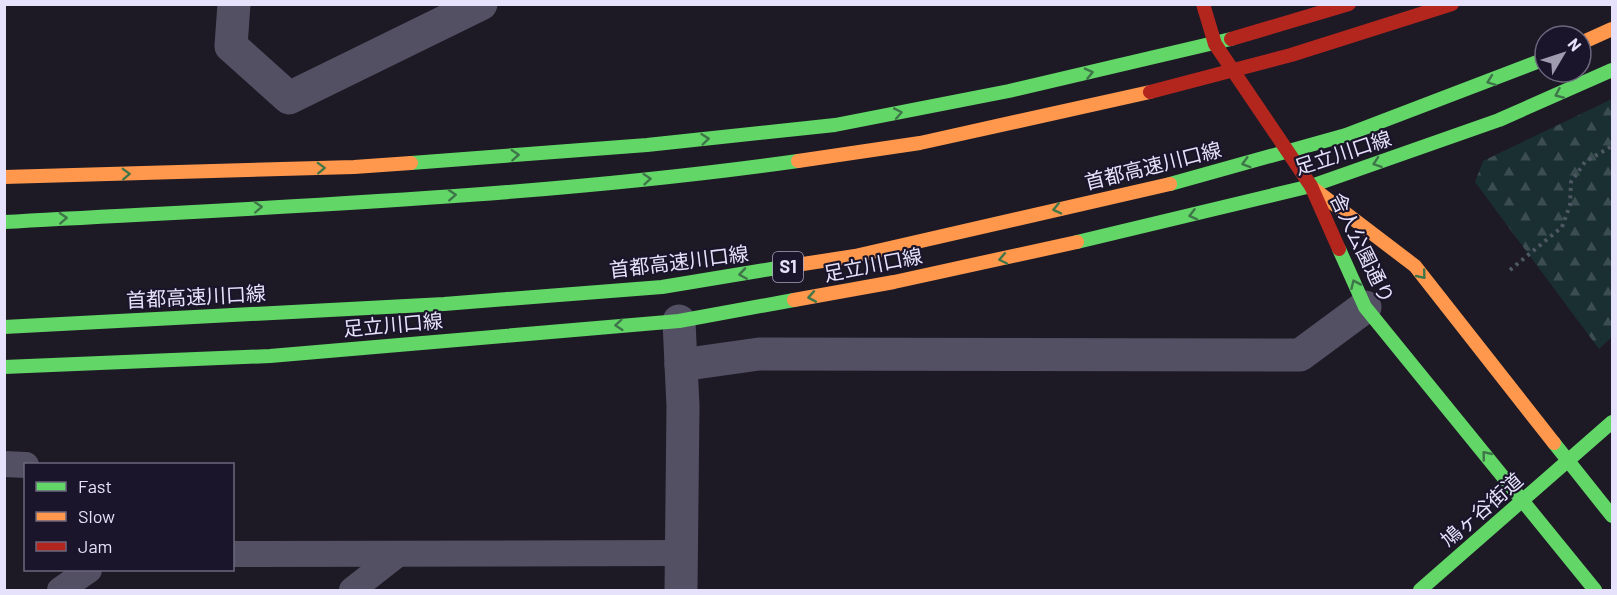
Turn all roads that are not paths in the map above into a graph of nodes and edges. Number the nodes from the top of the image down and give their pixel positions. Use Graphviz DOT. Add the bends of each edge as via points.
graph roads {
  1 [pos="234,4"];
  2 [pos="481,4"];
  3 [pos="1203,4"];
  4 [pos="1349,4"];
  5 [pos="1452,4"];
  6 [pos="1612,29"];
  7 [pos="1593,38"];
  8 [pos="1215,44"];
  9 [pos="1533,64"];
  10 [pos="1612,70"];
  11 [pos="4,177"];
  12 [pos="1311,186"];
  13 [pos="4,222"];
  14 [pos="1365,307"];
  15 [pos="679,321"];
  16 [pos="4,327"];
  17 [pos="681,365"];
  18 [pos="4,367"];
  19 [pos="1612,413"];
  20 [pos="1612,422"];
  21 [pos="1569,459"];
  22 [pos="4,464"];
  23 [pos="24,465"];
  24 [pos="1523,500"];
  25 [pos="1612,516"];
  26 [pos="681,553"];
  27 [pos="234,554"];
  28 [pos="398,554"];
  29 [pos="88,571"];
  30 [pos="60,591"];
  31 [pos="352,591"];
  32 [pos="681,591"];
  33 [pos="1420,591"];
  34 [pos="1595,591"];
  1 -- 2 [label="street" via="231,46 290,98"];
  3 -- 8 [label="main road"];
  4 -- 8 [label="main road"];
  13 -- 5 [label="main road, one-way" via="474,194 674,177 890,148 1135,97 1346,40"];
  6 -- 7 [label="main road"];
  11 -- 8 [label="main road, one-way" via="354,167 647,145 835,125 1009,91"];
  8 -- 12 [label="main road"];
  9 -- 16 [label="main road, 首都高速川口線 / S1, one-way" via="1346,135 1198,177 855,256 662,287 444,304"];
  10 -- 12 [label="main road, 足立川口線, one-way" via="1499,120"];
  14 -- 12 [label="main road, 舎人公園通り, one-way"];
  12 -- 15 [label="main road, 足立川口線, one-way" via="894,282"];
  12 -- 21 [label="main road, 舎人公園通り, one-way" via="1415,266"];
  14 -- 17 [label="street" via="1300,355 759,354"];
  24 -- 14 [label="main road, 舎人公園通り, one-way"];
  15 -- 17 [label="street"];
  15 -- 18 [label="main road, 足立川口線, one-way" via="270,356"];
  17 -- 26 [label="street"];
  19 -- 21 [label="main road, 鳩ヶ谷街道"];
  20 -- 21 [label="main road, 鳩ヶ谷街道"];
  21 -- 24 [label="main road, 鳩ヶ谷街道"];
  21 -- 25 [label="main road, 舎人公園通り"];
  22 -- 23 [label="lane"];
  24 -- 33 [label="main road, 鳩ヶ谷街道"];
  24 -- 34 [label="main road, 舎人公園通り"];
  26 -- 28 [label="lane"];
  26 -- 32 [label="street"];
  27 -- 28 [label="lane"];
  28 -- 31 [label="lane"];
  29 -- 30 [label="lane"];
}
